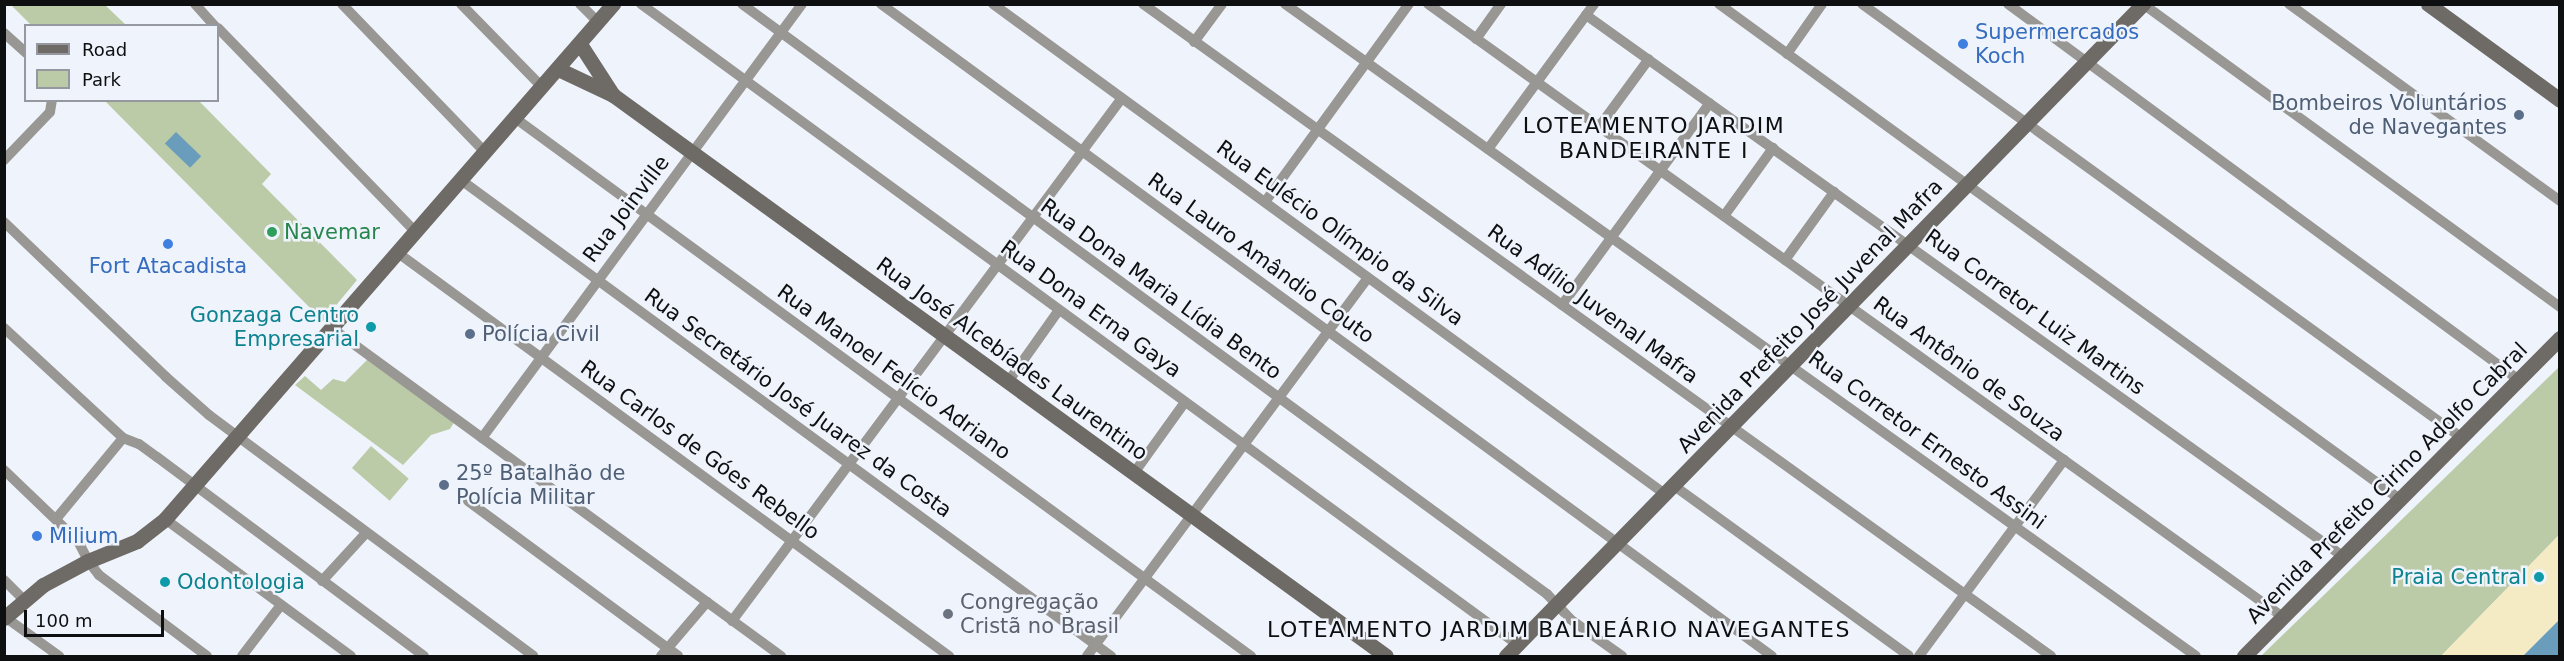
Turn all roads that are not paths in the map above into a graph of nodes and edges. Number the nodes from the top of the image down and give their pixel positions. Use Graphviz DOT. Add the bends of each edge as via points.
graph roads {
  1 [pos="195,4"];
  2 [pos="342,4"];
  3 [pos="461,4"];
  4 [pos="580,4"];
  5 [pos="613,4"];
  6 [pos="641,4"];
  7 [pos="742,4"];
  8 [pos="802,4"];
  9 [pos="882,4"];
  10 [pos="993,4"];
  11 [pos="1143,4"];
  12 [pos="1222,4"];
  13 [pos="1285,4"];
  14 [pos="1408,4"];
  15 [pos="1428,4"];
  16 [pos="1501,4"];
  17 [pos="1594,4"];
  18 [pos="1719,4"];
  19 [pos="1822,4"];
  20 [pos="1862,4"];
  21 [pos="2007,4"];
  22 [pos="2143,4"];
  23 [pos="2289,4"];
  24 [pos="2428,4"];
  25 [pos="1586,15"];
  26 [pos="598,22"];
  27 [pos="213,24"];
  28 [pos="219,30"];
  29 [pos="4,33"];
  30 [pos="780,34"];
  31 [pos="1476,39"];
  32 [pos="1194,42"];
  33 [pos="580,44"];
  34 [pos="24,51"];
  35 [pos="1788,54"];
  36 [pos="1649,59"];
  37 [pos="2087,62"];
  38 [pos="1366,63"];
  39 [pos="558,69"];
  40 [pos="746,81"];
  41 [pos="1537,82"];
  42 [pos="542,87"];
  43 [pos="613,95"];
  44 [pos="1122,98"];
  45 [pos="2559,100"];
  46 [pos="1710,103"];
  47 [pos="51,106"];
  48 [pos="515,118"];
  49 [pos="2027,124"];
  50 [pos="1599,127"];
  51 [pos="1317,130"];
  52 [pos="1773,148"];
  53 [pos="1488,150"];
  54 [pos="1082,151"];
  55 [pos="486,152"];
  56 [pos="693,153"];
  57 [pos="4,160"];
  58 [pos="1660,171"];
  59 [pos="461,180"];
  60 [pos="1967,185"];
  61 [pos="1834,192"];
  62 [pos="2559,201"];
  63 [pos="1264,202"];
  64 [pos="647,214"];
  65 [pos="1724,216"];
  66 [pos="1032,218"];
  67 [pos="4,222"];
  68 [pos="416,232"];
  69 [pos="1611,238"];
  70 [pos="1908,245"];
  71 [pos="398,253"];
  72 [pos="1785,260"];
  73 [pos="997,265"];
  74 [pos="1368,278"];
  75 [pos="598,280"];
  76 [pos="1562,305"];
  77 [pos="1849,306"];
  78 [pos="2559,307"];
  79 [pos="1059,310"];
  80 [pos="4,328"];
  81 [pos="333,329"];
  82 [pos="1329,332"];
  83 [pos="945,336"];
  84 [pos="2559,338"];
  85 [pos="541,357"];
  86 [pos="1790,366"];
  87 [pos="2519,380"];
  88 [pos="1008,382"];
  89 [pos="898,398"];
  90 [pos="1279,399"];
  91 [pos="1185,402"];
  92 [pos="1731,427"];
  93 [pos="123,438"];
  94 [pos="238,438"];
  95 [pos="482,438"];
  96 [pos="2463,438"];
  97 [pos="1244,445"];
  98 [pos="2064,460"];
  99 [pos="849,464"];
  100 [pos="4,470"];
  101 [pos="1134,473"];
  102 [pos="195,486"];
  103 [pos="1669,489"];
  104 [pos="2401,500"];
  105 [pos="468,501"];
  106 [pos="1192,515"];
  107 [pos="56,519"];
  108 [pos="165,519"];
  109 [pos="2015,527"];
  110 [pos="366,533"];
  111 [pos="792,541"];
  112 [pos="1617,543"];
  113 [pos="2344,557"];
  114 [pos="88,561"];
  115 [pos="1145,579"];
  116 [pos="4,580"];
  117 [pos="322,581"];
  118 [pos="1965,595"];
  119 [pos="24,600"];
  120 [pos="707,602"];
  121 [pos="281,605"];
  122 [pos="1557,605"];
  123 [pos="2283,617"];
  124 [pos="5,618"];
  125 [pos="732,621"];
  126 [pos="1096,645"];
  127 [pos="1515,652"];
  128 [pos="664,653"];
  129 [pos="59,657"];
  130 [pos="207,657"];
  131 [pos="242,657"];
  132 [pos="351,657"];
  133 [pos="424,657"];
  134 [pos="533,657"];
  135 [pos="678,657"];
  136 [pos="781,657"];
  137 [pos="949,657"];
  138 [pos="1087,657"];
  139 [pos="1111,657"];
  140 [pos="1251,657"];
  141 [pos="1386,657"];
  142 [pos="1622,657"];
  143 [pos="1772,657"];
  144 [pos="1910,657"];
  145 [pos="1919,657"];
  146 [pos="2051,657"];
  147 [pos="2196,657"];
  148 [pos="2244,657"];
  1 -- 27 [label="street"];
  2 -- 55 [label="street"];
  3 -- 42 [label="street"];
  4 -- 26 [label="street"];
  5 -- 26 [label="main road"];
  6 -- 40 [label="street, Rua Dona Erna Gaya"];
  7 -- 30 [label="street, Rua Dona Maria Lídia Bento"];
  8 -- 30 [label="street, Rua Joinville"];
  9 -- 54 [label="street, Rua Lauro Amândio Couto"];
  10 -- 44 [label="street, Rua Eulécio Olímpio da Silva"];
  11 -- 32 [label="street, Rua Adílio Juvenal Mafra"];
  12 -- 32 [label="street"];
  13 -- 38 [label="street, Rua Corretor Ernesto Assini"];
  14 -- 38 [label="street"];
  15 -- 31 [label="street, Rua Antônio de Souza"];
  16 -- 31 [label="street"];
  17 -- 25 [label="street"];
  18 -- 35 [label="street"];
  19 -- 35 [label="street"];
  20 -- 49 [label="street"];
  21 -- 37 [label="street"];
  22 -- 37 [label="main road, Avenida Prefeito José Juvenal Mafra"];
  22 -- 78 [label="street"];
  23 -- 62 [label="street"];
  24 -- 45 [label="main road"];
  25 -- 36 [label="street, Rua Corretor Luiz Martins"];
  25 -- 41 [label="street"];
  26 -- 33 [label="main road"];
  28 -- 68 [label="street"];
  29 -- 34 [label="street"];
  30 -- 40 [label="street, Rua Joinville"];
  30 -- 66 [label="street, Rua Dona Maria Lídia Bento"];
  31 -- 41 [label="street, Rua Antônio de Souza"];
  32 -- 51 [label="street, Rua Adílio Juvenal Mafra"];
  33 -- 39 [label="main road"];
  33 -- 43 [label="main road, Rua José Alcebíades Laurentino"];
  35 -- 60 [label="street"];
  36 -- 46 [label="street, Rua Corretor Luiz Martins"];
  36 -- 50 [label="street"];
  37 -- 49 [label="main road, Avenida Prefeito José Juvenal Mafra"];
  37 -- 87 [label="street"];
  38 -- 51 [label="street"];
  38 -- 53 [label="street, Rua Corretor Ernesto Assini"];
  39 -- 42 [label="main road"];
  39 -- 43 [label="main road, Rua José Alcebíades Laurentino"];
  40 -- 56 [label="street, Rua Joinville"];
  40 -- 73 [label="street, Rua Dona Erna Gaya"];
  41 -- 50 [label="street, Rua Antônio de Souza"];
  41 -- 53 [label="street"];
  42 -- 48 [label="main road"];
  43 -- 56 [label="main road, Rua José Alcebíades Laurentino"];
  44 -- 54 [label="street"];
  44 -- 63 [label="street, Rua Eulécio Olímpio da Silva"];
  46 -- 52 [label="street, Rua Corretor Luiz Martins"];
  46 -- 58 [label="street"];
  47 -- 57 [label="street"];
  48 -- 55 [label="main road"];
  48 -- 64 [label="street, Rua Manoel Felício Adriano"];
  49 -- 60 [label="main road, Avenida Prefeito José Juvenal Mafra"];
  49 -- 96 [label="street"];
  50 -- 58 [label="street, Rua Antônio de Souza"];
  51 -- 63 [label="street"];
  51 -- 76 [label="street, Rua Adílio Juvenal Mafra"];
  52 -- 61 [label="street, Rua Corretor Luiz Martins"];
  52 -- 65 [label="street"];
  53 -- 69 [label="street, Rua Corretor Ernesto Assini"];
  54 -- 66 [label="street"];
  54 -- 82 [label="street, Rua Lauro Amândio Couto"];
  55 -- 59 [label="main road"];
  56 -- 64 [label="street, Rua Joinville"];
  56 -- 83 [label="main road, Rua José Alcebíades Laurentino"];
  58 -- 65 [label="street, Rua Antônio de Souza"];
  58 -- 69 [label="street"];
  59 -- 68 [label="main road"];
  59 -- 75 [label="street, Rua Secretário José Juarez da Costa"];
  60 -- 70 [label="main road, Avenida Prefeito José Juvenal Mafra"];
  60 -- 104 [label="street"];
  61 -- 70 [label="street, Rua Corretor Luiz Martins"];
  61 -- 72 [label="street"];
  63 -- 74 [label="street, Rua Eulécio Olímpio da Silva"];
  64 -- 75 [label="street, Rua Joinville"];
  64 -- 89 [label="street, Rua Manoel Felício Adriano"];
  65 -- 72 [label="street, Rua Antônio de Souza"];
  66 -- 73 [label="street"];
  66 -- 90 [label="street, Rua Dona Maria Lídia Bento"];
  67 -- 94 [label="street" via="166,377"];
  68 -- 71 [label="main road"];
  69 -- 76 [label="street"];
  69 -- 86 [label="street, Rua Corretor Ernesto Assini"];
  70 -- 77 [label="main road, Avenida Prefeito José Juvenal Mafra"];
  70 -- 113 [label="street, Rua Corretor Luiz Martins"];
  71 -- 81 [label="main road"];
  71 -- 85 [label="street, Rua Carlos de Góes Rebello"];
  72 -- 77 [label="street, Rua Antônio de Souza"];
  73 -- 79 [label="street, Rua Dona Erna Gaya"];
  73 -- 83 [label="street"];
  74 -- 82 [label="street"];
  74 -- 103 [label="street, Rua Eulécio Olímpio da Silva"];
  75 -- 85 [label="street, Rua Joinville"];
  75 -- 99 [label="street, Rua Secretário José Juarez da Costa"];
  76 -- 92 [label="street, Rua Adílio Juvenal Mafra"];
  77 -- 86 [label="main road, Avenida Prefeito José Juvenal Mafra"];
  77 -- 98 [label="street, Rua Antônio de Souza"];
  79 -- 88 [label="street"];
  79 -- 91 [label="street, Rua Dona Erna Gaya"];
  80 -- 93 [label="street"];
  81 -- 94 [label="main road"];
  81 -- 95 [label="street"];
  82 -- 90 [label="street"];
  82 -- 112 [label="street, Rua Lauro Amândio Couto"];
  83 -- 88 [label="main road, Rua José Alcebíades Laurentino"];
  83 -- 89 [label="street"];
  84 -- 87 [label="main road, Avenida Prefeito Cirino Adolfo Cabral"];
  85 -- 95 [label="street, Rua Joinville"];
  85 -- 111 [label="street, Rua Carlos de Góes Rebello"];
  86 -- 92 [label="main road, Avenida Prefeito José Juvenal Mafra"];
  86 -- 109 [label="street, Rua Corretor Ernesto Assini"];
  87 -- 96 [label="main road, Avenida Prefeito Cirino Adolfo Cabral"];
  88 -- 101 [label="main road, Rua José Alcebíades Laurentino"];
  89 -- 99 [label="street"];
  89 -- 115 [label="street, Rua Manoel Felício Adriano"];
  90 -- 97 [label="street"];
  90 -- 122 [label="street, Rua Dona Maria Lídia Bento"];
  91 -- 97 [label="street, Rua Dona Erna Gaya"];
  91 -- 101 [label="street"];
  92 -- 103 [label="main road, Avenida Prefeito José Juvenal Mafra"];
  92 -- 118 [label="street, Rua Adílio Juvenal Mafra"];
  93 -- 102 [label="street" via="139,444"];
  93 -- 107 [label="street"];
  94 -- 102 [label="main road"];
  94 -- 110 [label="street"];
  95 -- 120 [label="street"];
  96 -- 104 [label="main road, Avenida Prefeito Cirino Adolfo Cabral"];
  97 -- 106 [label="street"];
  97 -- 127 [label="street, Rua Dona Erna Gaya"];
  98 -- 109 [label="street"];
  98 -- 123 [label="street, Rua Antônio de Souza"];
  99 -- 111 [label="street"];
  99 -- 126 [label="street, Rua Secretário José Juarez da Costa"];
  100 -- 107 [label="street"];
  101 -- 106 [label="main road, Rua José Alcebíades Laurentino"];
  102 -- 108 [label="main road"];
  102 -- 117 [label="street"];
  103 -- 112 [label="main road, Avenida Prefeito José Juvenal Mafra"];
  103 -- 144 [label="street, Rua Eulécio Olímpio da Silva"];
  104 -- 113 [label="main road, Avenida Prefeito Cirino Adolfo Cabral"];
  105 -- 128 [label="street"];
  106 -- 115 [label="street"];
  106 -- 141 [label="main road, Rua José Alcebíades Laurentino"];
  107 -- 114 [label="street" via="78,541"];
  108 -- 114 [label="main road" via="136,541"];
  108 -- 121 [label="street"];
  109 -- 118 [label="street"];
  109 -- 147 [label="street, Rua Corretor Ernesto Assini"];
  110 -- 117 [label="street"];
  110 -- 134 [label="street"];
  111 -- 125 [label="street"];
  111 -- 137 [label="street, Rua Carlos de Góes Rebello"];
  112 -- 122 [label="main road, Avenida Prefeito José Juvenal Mafra"];
  112 -- 143 [label="street, Rua Lauro Amândio Couto"];
  113 -- 123 [label="main road, Avenida Prefeito Cirino Adolfo Cabral"];
  114 -- 119 [label="main road"];
  114 -- 130 [label="street" via="99,575"];
  115 -- 126 [label="street"];
  115 -- 140 [label="street, Rua Manoel Felício Adriano"];
  116 -- 119 [label="street"];
  117 -- 133 [label="street"];
  118 -- 145 [label="street"];
  118 -- 146 [label="street, Rua Adílio Juvenal Mafra"];
  119 -- 124 [label="main road"];
  120 -- 125 [label="street"];
  120 -- 128 [label="street"];
  121 -- 131 [label="street"];
  121 -- 132 [label="street"];
  122 -- 127 [label="main road, Avenida Prefeito José Juvenal Mafra"];
  122 -- 142 [label="street, Rua Dona Maria Lídia Bento"];
  123 -- 148 [label="main road, Avenida Prefeito Cirino Adolfo Cabral"];
  124 -- 129 [label="street"];
  125 -- 136 [label="street"];
  126 -- 138 [label="street"];
  126 -- 139 [label="street, Rua Secretário José Juarez da Costa"];
  128 -- 135 [label="street"];
}
